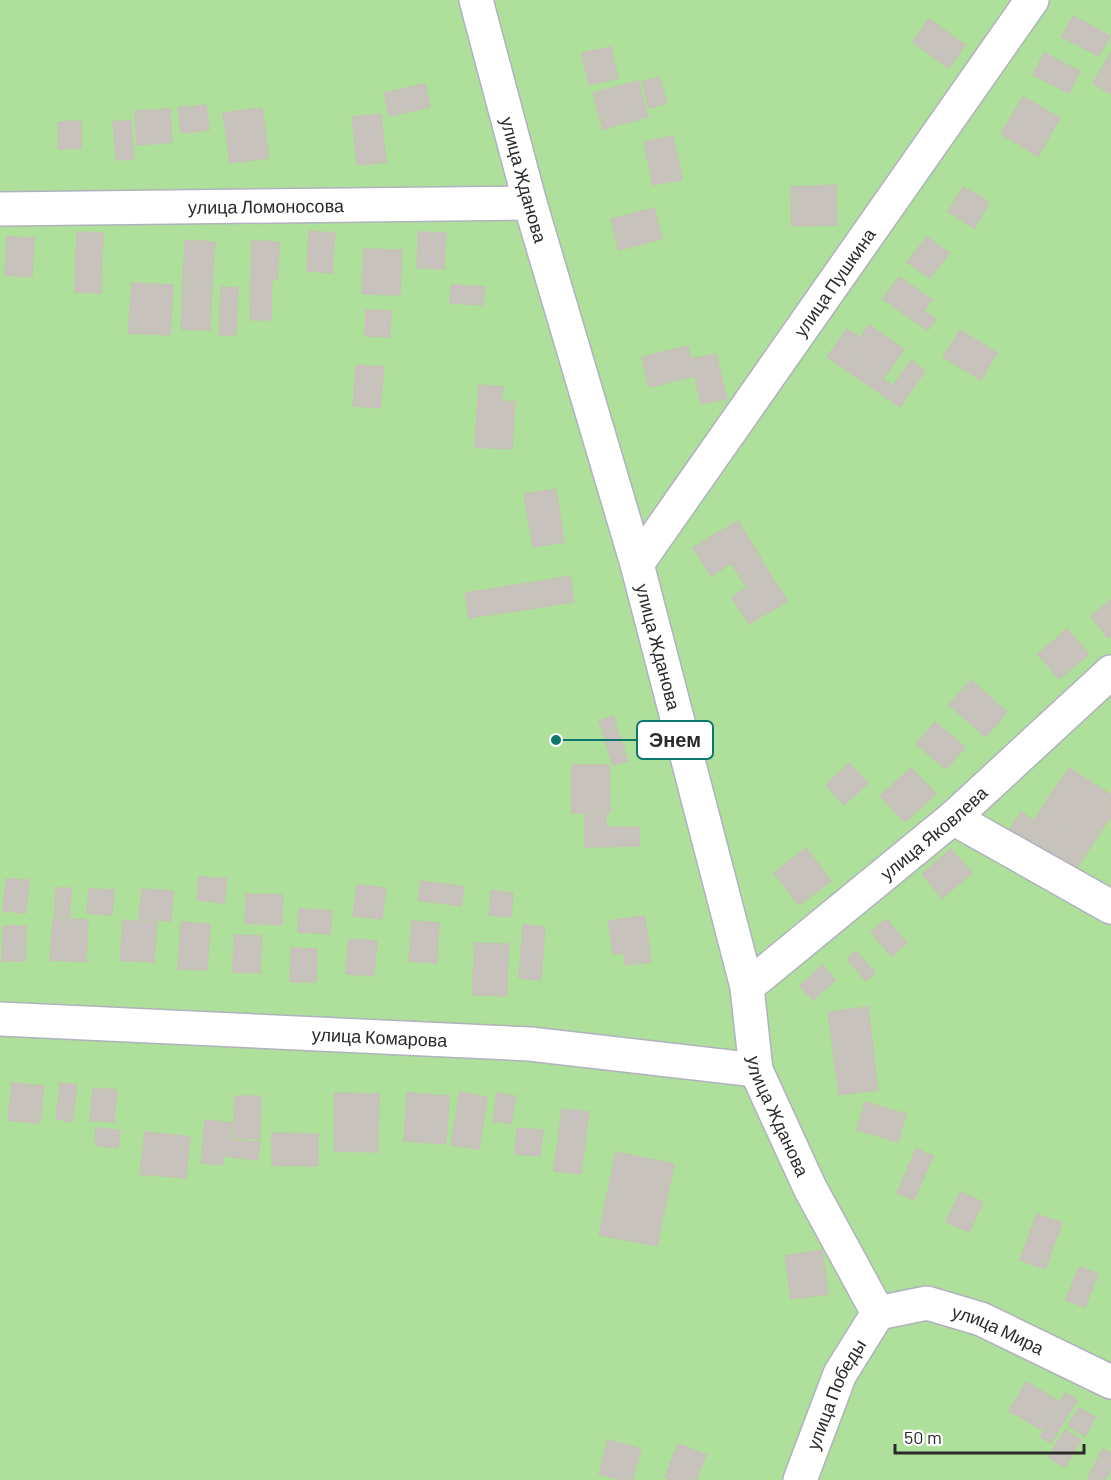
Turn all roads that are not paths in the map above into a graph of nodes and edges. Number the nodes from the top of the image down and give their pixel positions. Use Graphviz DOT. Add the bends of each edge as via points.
graph roads {
  1 [pos="476,0"];
  2 [pos="1032,0"];
  3 [pos="530,203"];
  4 [pos="0,209"];
  5 [pos="637,564"];
  6 [pos="1111,672"];
  7 [pos="952,818"];
  8 [pos="1111,907"];
  9 [pos="747,987"];
  10 [pos="0,1019"];
  11 [pos="756,1070"];
  12 [pos="878,1313"];
  13 [pos="1111,1383"];
  14 [pos="800,1480"];
  1 -- 3 [label="street, улица Жданова"];
  2 -- 5 [label="street, улица Пушкина"];
  3 -- 4 [label="street, улица Ломоносова"];
  3 -- 5 [label="street, улица Жданова"];
  5 -- 9 [label="street, улица Жданова"];
  6 -- 7 [label="street, улица Яковлева"];
  7 -- 8 [label="street"];
  7 -- 9 [label="street, улица Яковлева"];
  9 -- 11 [label="street, улица Жданова"];
  10 -- 11 [label="street, улица Комарова" via="530,1044"];
  11 -- 12 [label="street, улица Жданова" via="810,1188"];
  12 -- 13 [label="street, улица Мира" via="927,1303 960,1312"];
  12 -- 14 [label="street, улица Победы" via="840,1374"];
}
